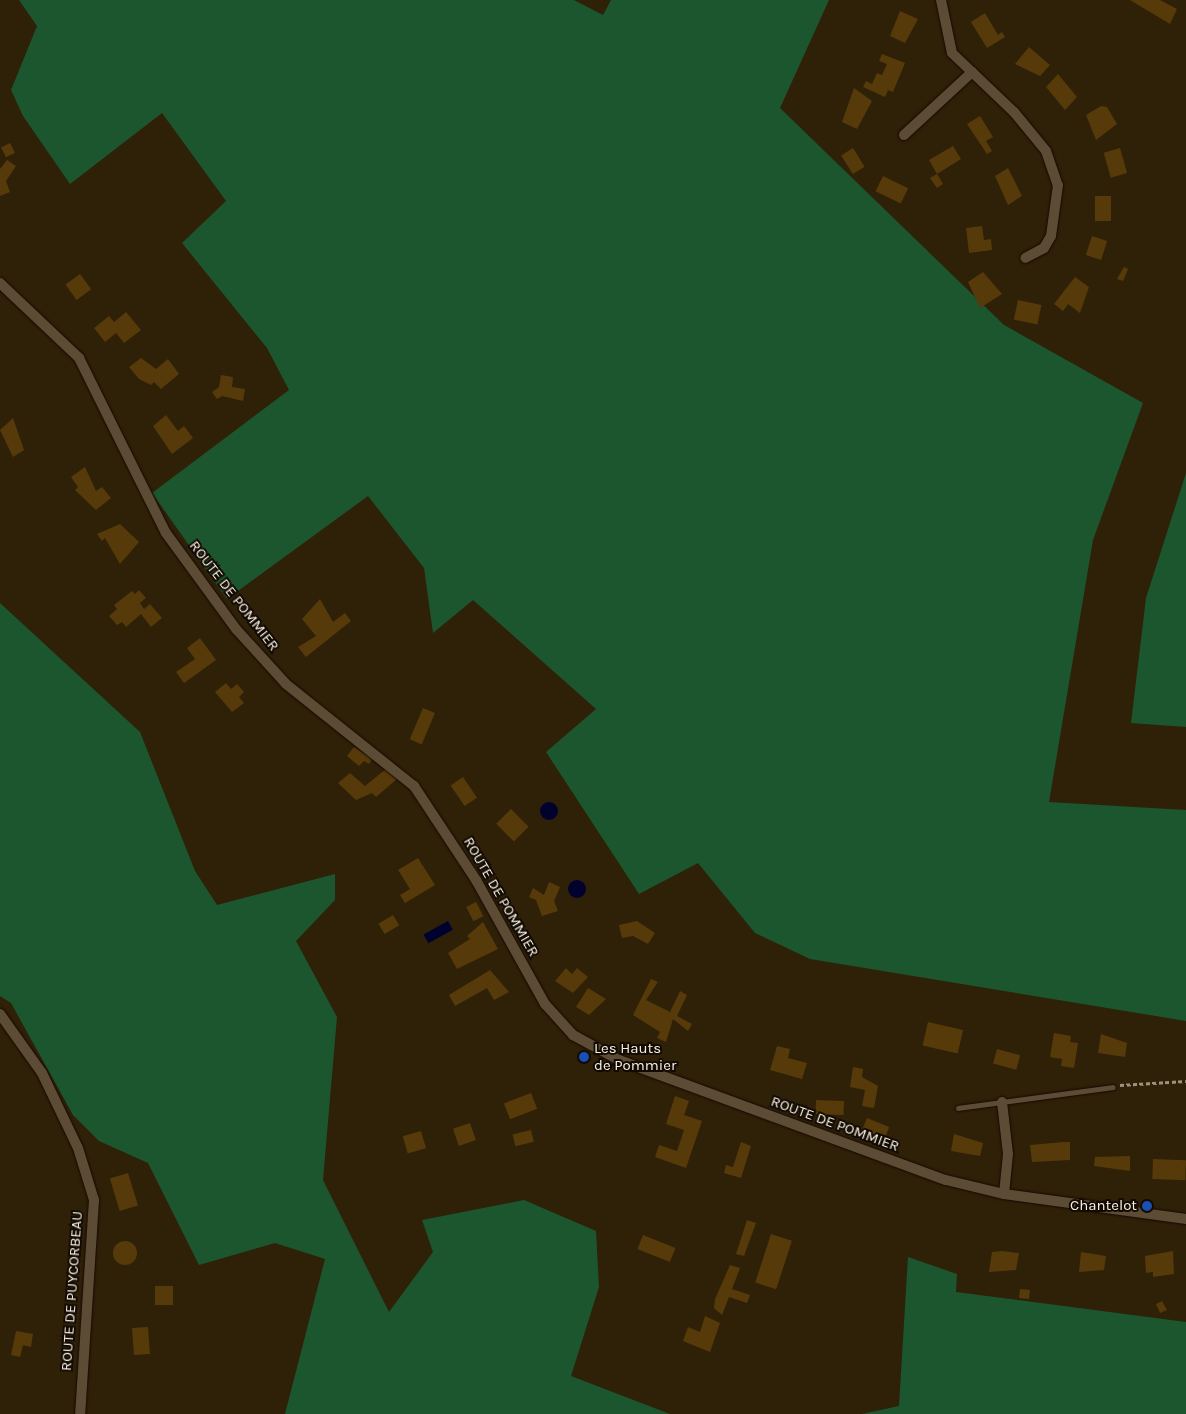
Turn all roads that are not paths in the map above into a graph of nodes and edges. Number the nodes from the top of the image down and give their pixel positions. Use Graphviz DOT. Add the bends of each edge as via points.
graph roads {
  1 [pos="941,0"];
  2 [pos="972,72"];
  3 [pos="904,135"];
  4 [pos="1025,258"];
  5 [pos="0,283"];
  6 [pos="0,1014"];
  7 [pos="1113,1087"];
  8 [pos="1002,1102"];
  9 [pos="958,1108"];
  10 [pos="1004,1194"];
  11 [pos="1186,1219"];
  12 [pos="80,1414"];
  1 -- 2 [label="street" via="952,53"];
  2 -- 3 [label="street"];
  2 -- 4 [label="street" via="1046,151 1058,185 1051,236 1044,248"];
  5 -- 10 [label="street, ROUTE DE POMMIER" via="79,358 166,533 236,628 286,684 414,786 560,1022 590,1048 946,1180"];
  6 -- 12 [label="street, ROUTE DE PUYCORBEAU" via="42,1073 78,1148 94,1200"];
  7 -- 8 [label="lane"];
  8 -- 9 [label="lane"];
  8 -- 10 [label="street" via="1008,1154"];
  10 -- 11 [label="street, ROUTE DE POMMIER"];
}
